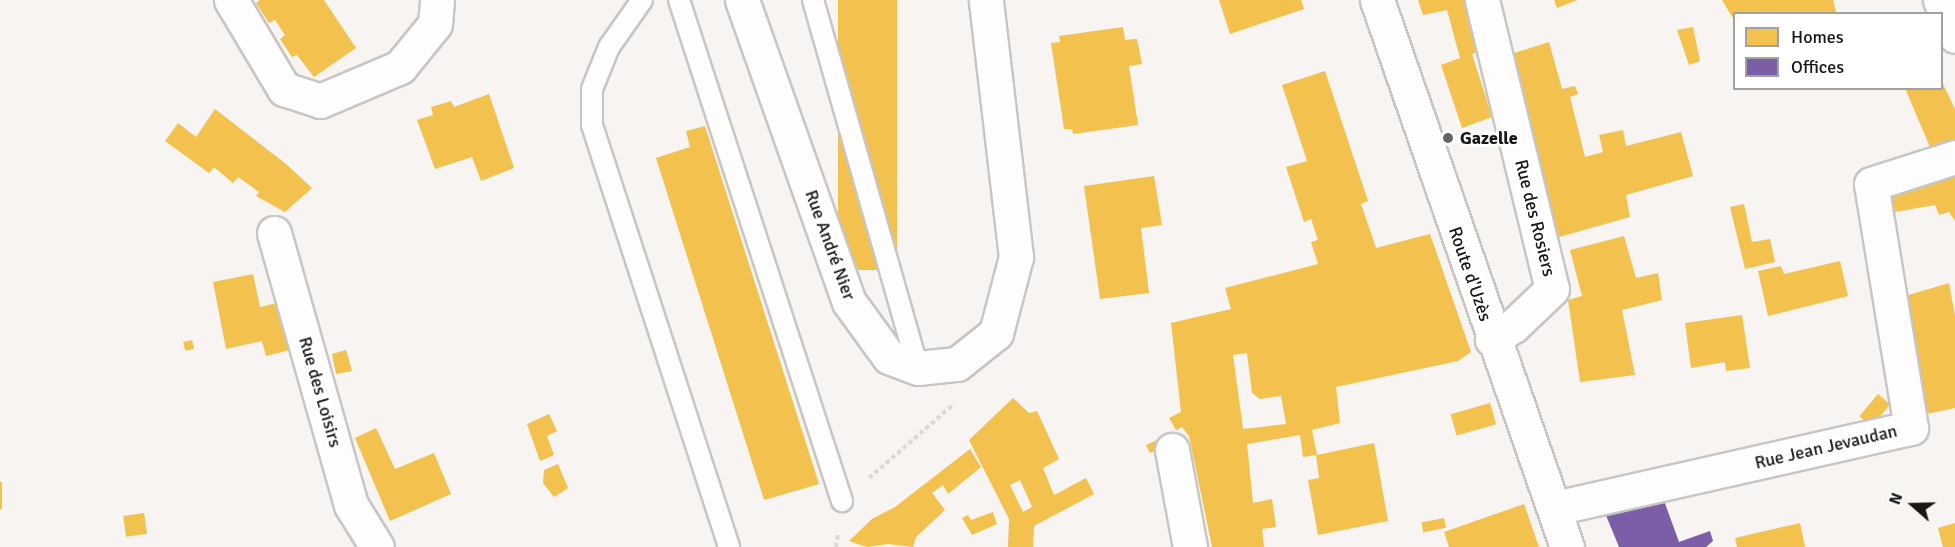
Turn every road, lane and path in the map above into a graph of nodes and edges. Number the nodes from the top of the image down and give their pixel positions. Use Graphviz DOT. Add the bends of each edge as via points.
graph roads {
  1 [pos="231,0"];
  2 [pos="437,0"];
  3 [pos="642,0"];
  4 [pos="679,0"];
  5 [pos="742,0"];
  6 [pos="813,0"];
  7 [pos="986,0"];
  8 [pos="1377,0"];
  9 [pos="1482,0"];
  10 [pos="1940,0"];
  11 [pos="1955,36"];
  12 [pos="1955,158"];
  13 [pos="274,232"];
  14 [pos="1492,339"];
  15 [pos="918,368"];
  16 [pos="959,400"];
  17 [pos="1172,450"];
  18 [pos="842,501"];
  19 [pos="1555,508"];
  20 [pos="377,547"];
  21 [pos="729,547"];
  22 [pos="1190,547"];
  23 [pos="1567,547"];
  1 -- 2 [label="street" via="284,89 320,101 400,67 435,24"];
  3 -- 21 [label="lane" via="609,47 592,88 592,125"];
  4 -- 18 [label="lane"];
  5 -- 15 [label="street, Rue André Nier" via="849,302 889,357"];
  6 -- 15 [label="lane"];
  7 -- 15 [label="street, Rue André Nier" via="1016,257 996,333 957,364"];
  8 -- 14 [label="street, Route d'Uzès"];
  9 -- 14 [label="street, Rue des Rosiers" via="1552,289 1513,326"];
  10 -- 11 [label="street"];
  12 -- 19 [label="street, Rue Jean Jevaudan" via="1871,184 1911,428"];
  13 -- 20 [label="street, Rue des Loisirs" via="351,505"];
  14 -- 19 [label="street, Route d'Uzès"];
  16 -- 18 [label="path"];
  17 -- 22 [label="street"];
  19 -- 23 [label="street, Route d'Uzès"];
}
